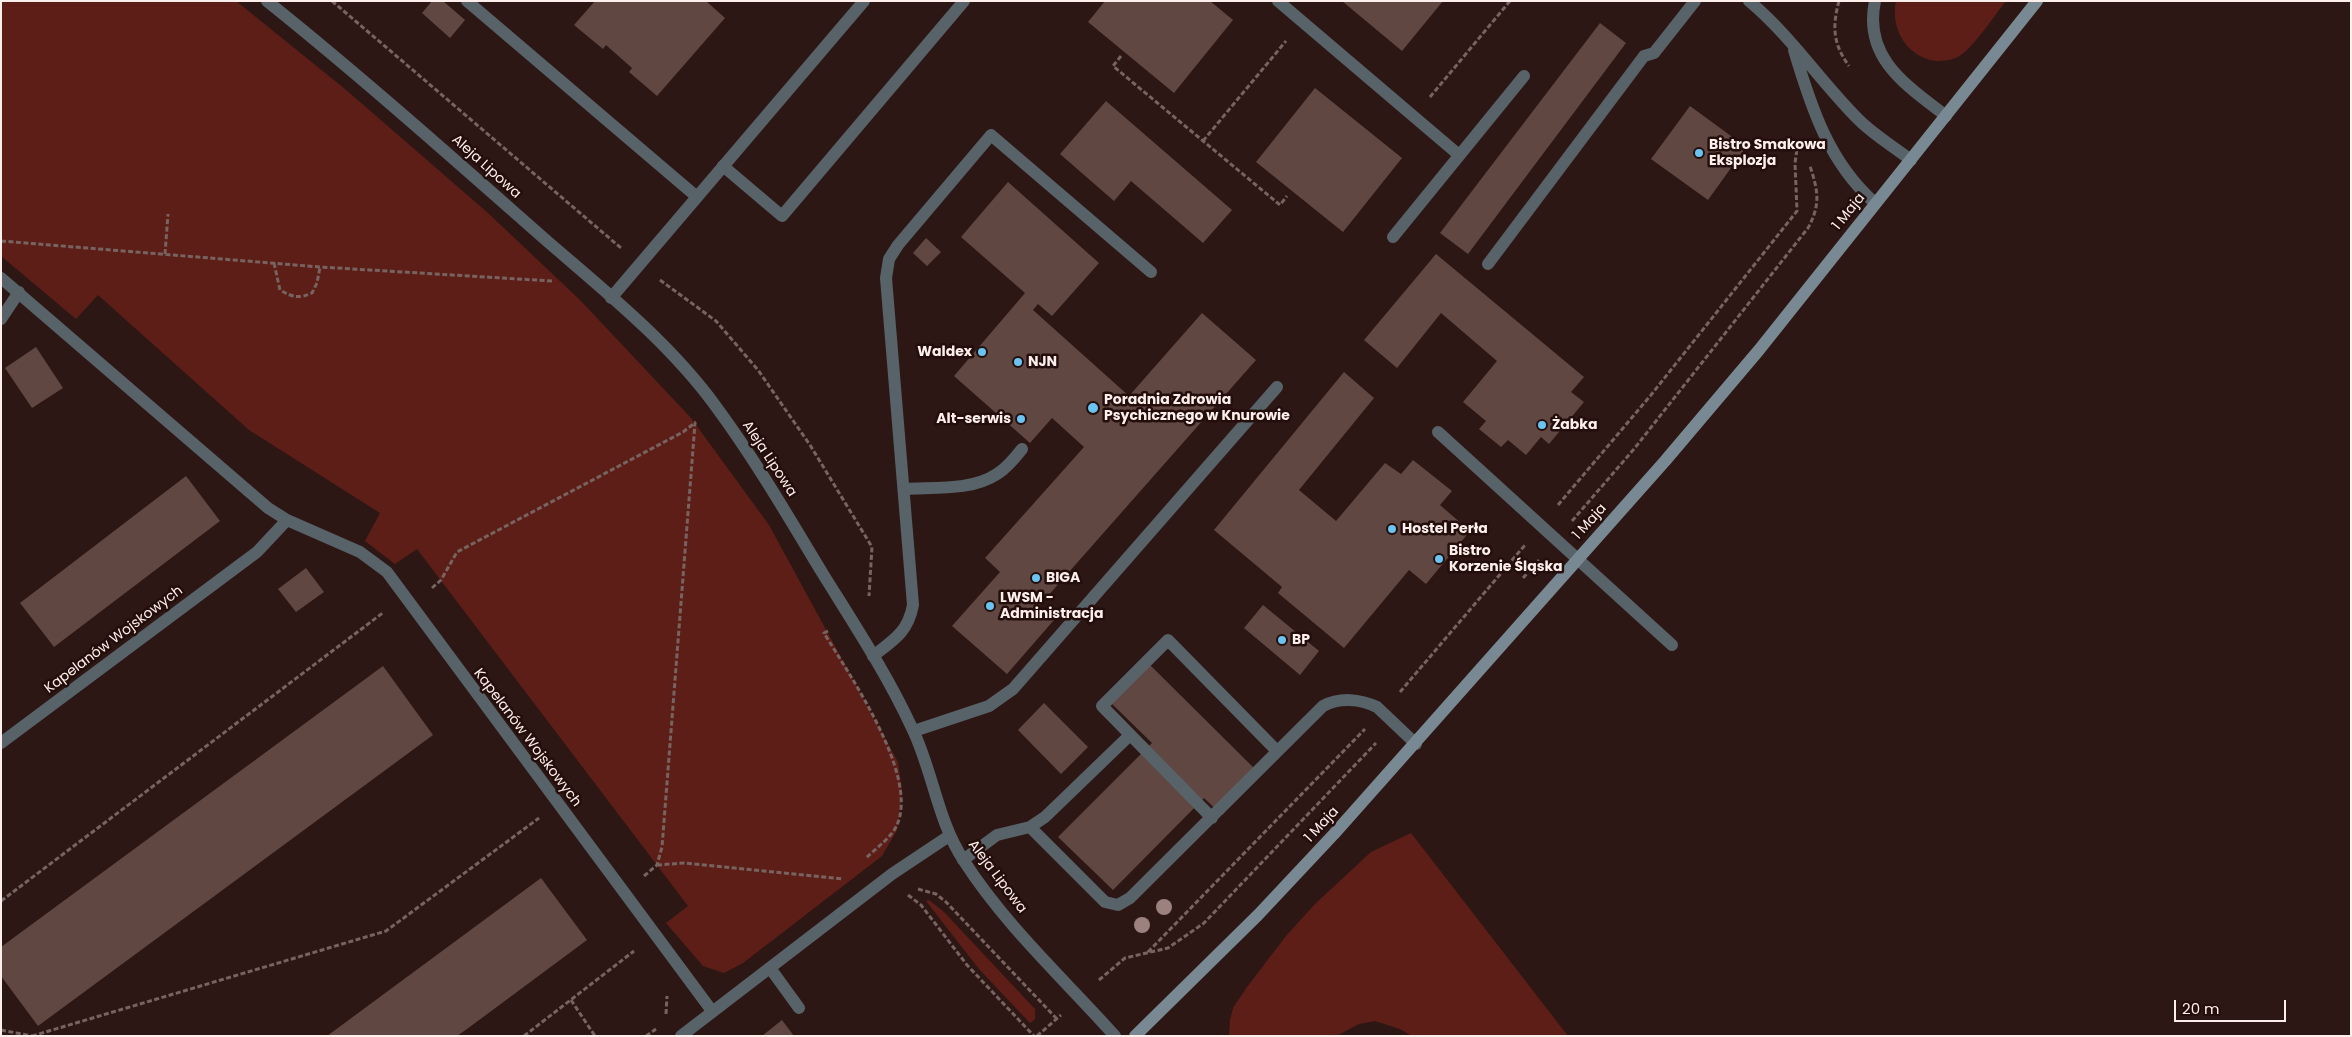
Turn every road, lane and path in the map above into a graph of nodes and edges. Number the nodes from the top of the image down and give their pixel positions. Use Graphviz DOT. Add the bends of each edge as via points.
graph roads {
  1 [pos="267,1"];
  2 [pos="332,1"];
  3 [pos="467,1"];
  4 [pos="864,1"];
  5 [pos="964,1"];
  6 [pos="1278,1"];
  7 [pos="1510,1"];
  8 [pos="1695,1"];
  9 [pos="1749,1"];
  10 [pos="1839,1"];
  11 [pos="1875,1"];
  12 [pos="2037,1"];
  13 [pos="1286,40"];
  14 [pos="1792,46"];
  15 [pos="1121,56"];
  16 [pos="1852,71"];
  17 [pos="1524,76"];
  18 [pos="1413,116"];
  19 [pos="1946,116"];
  20 [pos="1202,141"];
  21 [pos="1804,152"];
  22 [pos="1459,155"];
  23 [pos="1807,158"];
  24 [pos="1911,160"];
  25 [pos="723,166"];
  26 [pos="1287,196"];
  27 [pos="697,197"];
  28 [pos="1875,203"];
  29 [pos="168,214"];
  30 [pos="1392,237"];
  31 [pos="1,241"];
  32 [pos="627,252"];
  33 [pos="166,254"];
  34 [pos="274,263"];
  35 [pos="1488,264"];
  36 [pos="320,267"];
  37 [pos="1151,272"];
  38 [pos="1,278"];
  39 [pos="656,278"];
  40 [pos="559,281"];
  41 [pos="19,292"];
  42 [pos="611,298"];
  43 [pos="1,318"];
  44 [pos="1277,387"];
  45 [pos="715,405"];
  46 [pos="695,422"];
  47 [pos="1438,432"];
  48 [pos="1022,449"];
  49 [pos="904,489"];
  50 [pos="287,520"];
  51 [pos="1542,525"];
  52 [pos="1557,539"];
  53 [pos="1578,559"];
  54 [pos="1520,582"];
  55 [pos="869,604"];
  56 [pos="388,608"];
  57 [pos="415,611"];
  58 [pos="834,628"];
  59 [pos="1672,645"];
  60 [pos="873,656"];
  61 [pos="1382,712"];
  62 [pos="1394,723"];
  63 [pos="914,732"];
  64 [pos="1130,735"];
  65 [pos="1,744"];
  66 [pos="1416,744"];
  67 [pos="1277,751"];
  68 [pos="1212,818"];
  69 [pos="545,825"];
  70 [pos="1030,827"];
  71 [pos="949,836"];
  72 [pos="963,860"];
  73 [pos="862,862"];
  74 [pos="657,865"];
  75 [pos="845,879"];
  76 [pos="624,892"];
  77 [pos="1,900"];
  78 [pos="640,947"];
  79 [pos="770,968"];
  80 [pos="665,988"];
  81 [pos="571,1000"];
  82 [pos="798,1008"];
  83 [pos="712,1011"];
  84 [pos="665,1017"];
  85 [pos="1057,1019"];
  86 [pos="662,1025"];
  87 [pos="1,1030"];
  88 [pos="32,1036"];
  89 [pos="524,1036"];
  90 [pos="594,1036"];
  91 [pos="646,1036"];
  92 [pos="681,1036"];
  93 [pos="1034,1036"];
  94 [pos="1115,1036"];
  95 [pos="1135,1036"];
  1 -- 42 [label="street, Aleja Lipowa" via="368,83"];
  2 -- 32 [label="path"];
  3 -- 27 [label="street"];
  4 -- 25 [label="street"];
  5 -- 25 [label="street" via="782,216"];
  6 -- 18 [label="street"];
  7 -- 18 [label="path"];
  8 -- 35 [label="street" via="1654,53 1644,56"];
  9 -- 14 [label="street" via="1780,28"];
  10 -- 16 [label="path" via="1834,36"];
  11 -- 19 [label="street" via="1872,15 1874,39 1885,61 1903,83"];
  12 -- 19 [label="street, 1 Maja"];
  13 -- 20 [label="path"];
  14 -- 24 [label="street" via="1861,122"];
  14 -- 28 [label="street" via="1809,101 1837,161"];
  15 -- 20 [label="path" via="1113,66"];
  17 -- 22 [label="street"];
  18 -- 22 [label="street"];
  19 -- 24 [label="street, 1 Maja"];
  20 -- 26 [label="path" via="1280,205"];
  21 -- 51 [label="path" via="1798,138 1795,163 1797,211 1651,395"];
  22 -- 30 [label="street"];
  23 -- 52 [label="path" via="1818,203 1808,228 1634,449"];
  24 -- 28 [label="street, 1 Maja"];
  25 -- 27 [label="street"];
  27 -- 42 [label="street"];
  28 -- 53 [label="street, 1 Maja" via="1666,461"];
  29 -- 33 [label="path"];
  31 -- 33 [label="path"];
  33 -- 34 [label="path"];
  34 -- 36 [label="path"];
  34 -- 36 [label="path" via="280,290 292,297 312,293"];
  36 -- 40 [label="path"];
  37 -- 49 [label="street" via="991,134 911,228 889,259 886,278"];
  38 -- 41 [label="street, Kapelanów Wojskowych"];
  39 -- 55 [label="path" via="716,321 758,370 810,446 872,547"];
  41 -- 43 [label="street"];
  41 -- 50 [label="street, Kapelanów Wojskowych" via="268,508"];
  42 -- 45 [label="street, Aleja Lipowa" via="676,360"];
  44 -- 63 [label="street" via="1013,689 989,706"];
  45 -- 46 [label="path"];
  45 -- 60 [label="street, Aleja Lipowa" via="785,511"];
  46 -- 57 [label="path" via="683,432 458,552 441,580 422,596"];
  46 -- 74 [label="path" via="662,847"];
  47 -- 51 [label="street"];
  48 -- 49 [label="street" via="997,474 984,481"];
  49 -- 60 [label="street" via="913,605 911,619 896,639"];
  50 -- 57 [label="street, Kapelanów Wojskowych" via="360,552 387,572"];
  50 -- 65 [label="street, Kapelanów Wojskowych" via="257,552"];
  51 -- 52 [label="street"];
  51 -- 61 [label="path"];
  52 -- 53 [label="street"];
  52 -- 54 [label="path"];
  53 -- 59 [label="street"];
  53 -- 66 [label="street, 1 Maja"];
  56 -- 77 [label="path"];
  57 -- 76 [label="street, Kapelanów Wojskowych"];
  58 -- 73 [label="path" via="824,633 871,711 891,756 902,792 902,808 894,831"];
  60 -- 63 [label="street, Aleja Lipowa"];
  61 -- 62 [label="street"];
  61 -- 62 [label="path" via="1148,952 1168,948 1204,923"];
  61 -- 67 [label="street" via="1363,702 1331,702"];
  62 -- 66 [label="street"];
  63 -- 71 [label="street, Aleja Lipowa"];
  64 -- 67 [label="street" via="1102,706 1168,640"];
  64 -- 68 [label="street"];
  64 -- 70 [label="street" via="1045,817"];
  66 -- 95 [label="street, 1 Maja" via="1264,908"];
  67 -- 68 [label="street"];
  68 -- 70 [label="street" via="1130,898 1118,905 1105,902"];
  69 -- 88 [label="path" via="540,818 386,932"];
  70 -- 72 [label="street" via="997,835"];
  71 -- 72 [label="street, Aleja Lipowa"];
  71 -- 79 [label="street" via="905,864"];
  72 -- 94 [label="street, Aleja Lipowa" via="1025,938"];
  74 -- 75 [label="path" via="684,863"];
  74 -- 76 [label="path"];
  76 -- 83 [label="street, Kapelanów Wojskowych"];
  78 -- 81 [label="path"];
  79 -- 82 [label="street"];
  79 -- 83 [label="street"];
  80 -- 84 [label="path" via="668,1009"];
  81 -- 89 [label="path"];
  81 -- 90 [label="path"];
  83 -- 92 [label="street"];
  85 -- 93 [label="path" via="936,894 916,889 906,894 921,905 967,965"];
  86 -- 91 [label="path"];
  87 -- 88 [label="path"];
}
